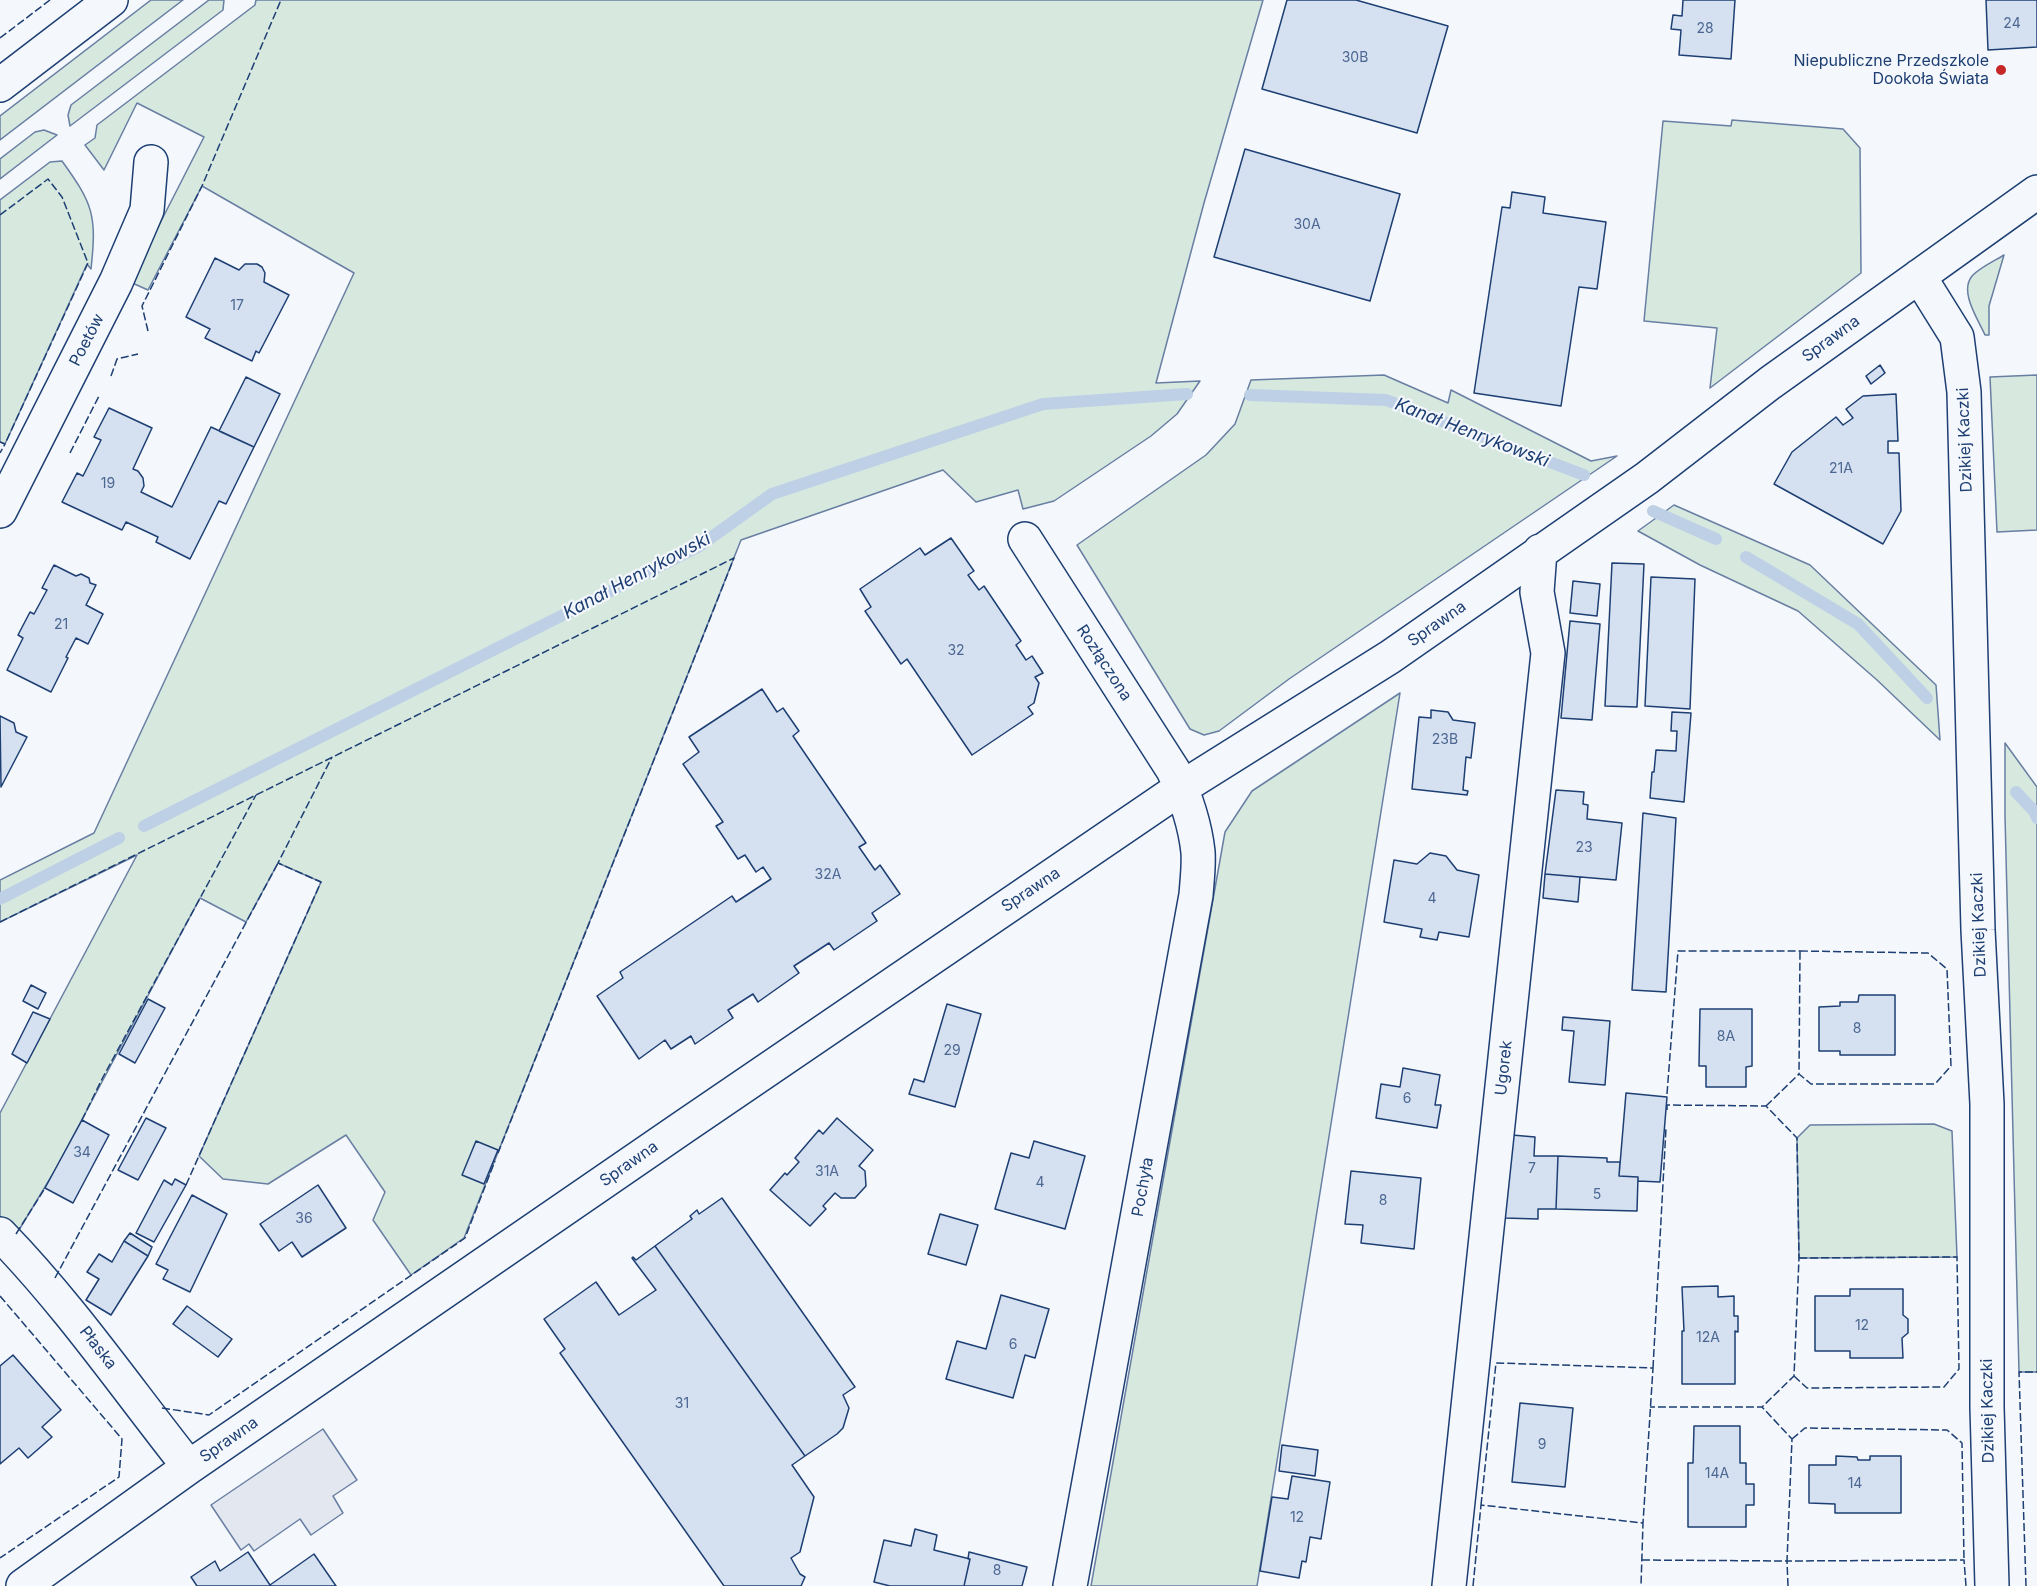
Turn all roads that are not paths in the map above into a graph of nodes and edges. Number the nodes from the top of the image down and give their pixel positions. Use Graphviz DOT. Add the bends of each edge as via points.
graph roads {
  1 [pos="111,0"];
  2 [pos="0,85"];
  3 [pos="151,162"];
  4 [pos="2037,192"];
  5 [pos="1919,276"];
  6 [pos="0,511"];
  7 [pos="1025,539"];
  8 [pos="1540,551"];
  9 [pos="1181,788"];
  10 [pos="0,1234"];
  11 [pos="189,1467"];
  12 [pos="22,1586"];
  13 [pos="1070,1586"];
  14 [pos="1449,1586"];
  15 [pos="1992,1586"];
  1 -- 2 [label="street"];
  3 -- 6 [label="street, Poetów" via="147,210 116,282"];
  4 -- 5 [label="street, Sprawna"];
  5 -- 8 [label="street, Sprawna" via="1647,478"];
  5 -- 15 [label="street, Dzikiej Kaczki" via="1957,337 1964,392 1987,1104 1987,1407"];
  7 -- 9 [label="street, Rozłączona"];
  8 -- 9 [label="street, Sprawna" via="1390,657"];
  8 -- 14 [label="street, Ugorek" via="1537,592 1548,652"];
  9 -- 11 [label="street, Sprawna"];
  9 -- 13 [label="street, Pochyła" via="1198,852 1196,895"];
  10 -- 11 [label="street, Płaska" via="93,1341"];
  11 -- 12 [label="street, Sprawna"];
}
